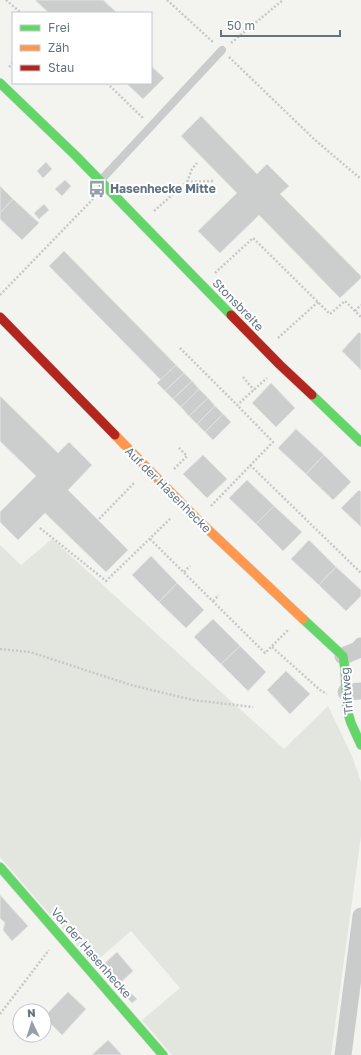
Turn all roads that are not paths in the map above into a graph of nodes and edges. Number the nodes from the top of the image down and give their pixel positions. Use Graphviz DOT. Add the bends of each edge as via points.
graph roads {
  1 [pos="222,50"];
  2 [pos="0,83"];
  3 [pos="103,184"];
  4 [pos="0,317"];
  5 [pos="361,442"];
  6 [pos="361,646"];
  7 [pos="343,656"];
  8 [pos="346,693"];
  9 [pos="361,745"];
  10 [pos="0,867"];
  11 [pos="361,916"];
  12 [pos="163,1055"];
  13 [pos="343,1055"];
  1 -- 3 [label="lane" via="151,126"];
  2 -- 3 [label="street, Stonsbreite"];
  3 -- 5 [label="street, Stonsbreite" via="265,350"];
  4 -- 7 [label="street, Auf der Hasenhecke" via="198,520"];
  6 -- 7 [label="street, Triftweg" via="358,650"];
  7 -- 8 [label="street, Triftweg" via="346,666"];
  8 -- 9 [label="street, Triftweg" via="347,711"];
  10 -- 12 [label="street, Vor der Hasenhecke"];
  11 -- 13 [label="street"];
}
